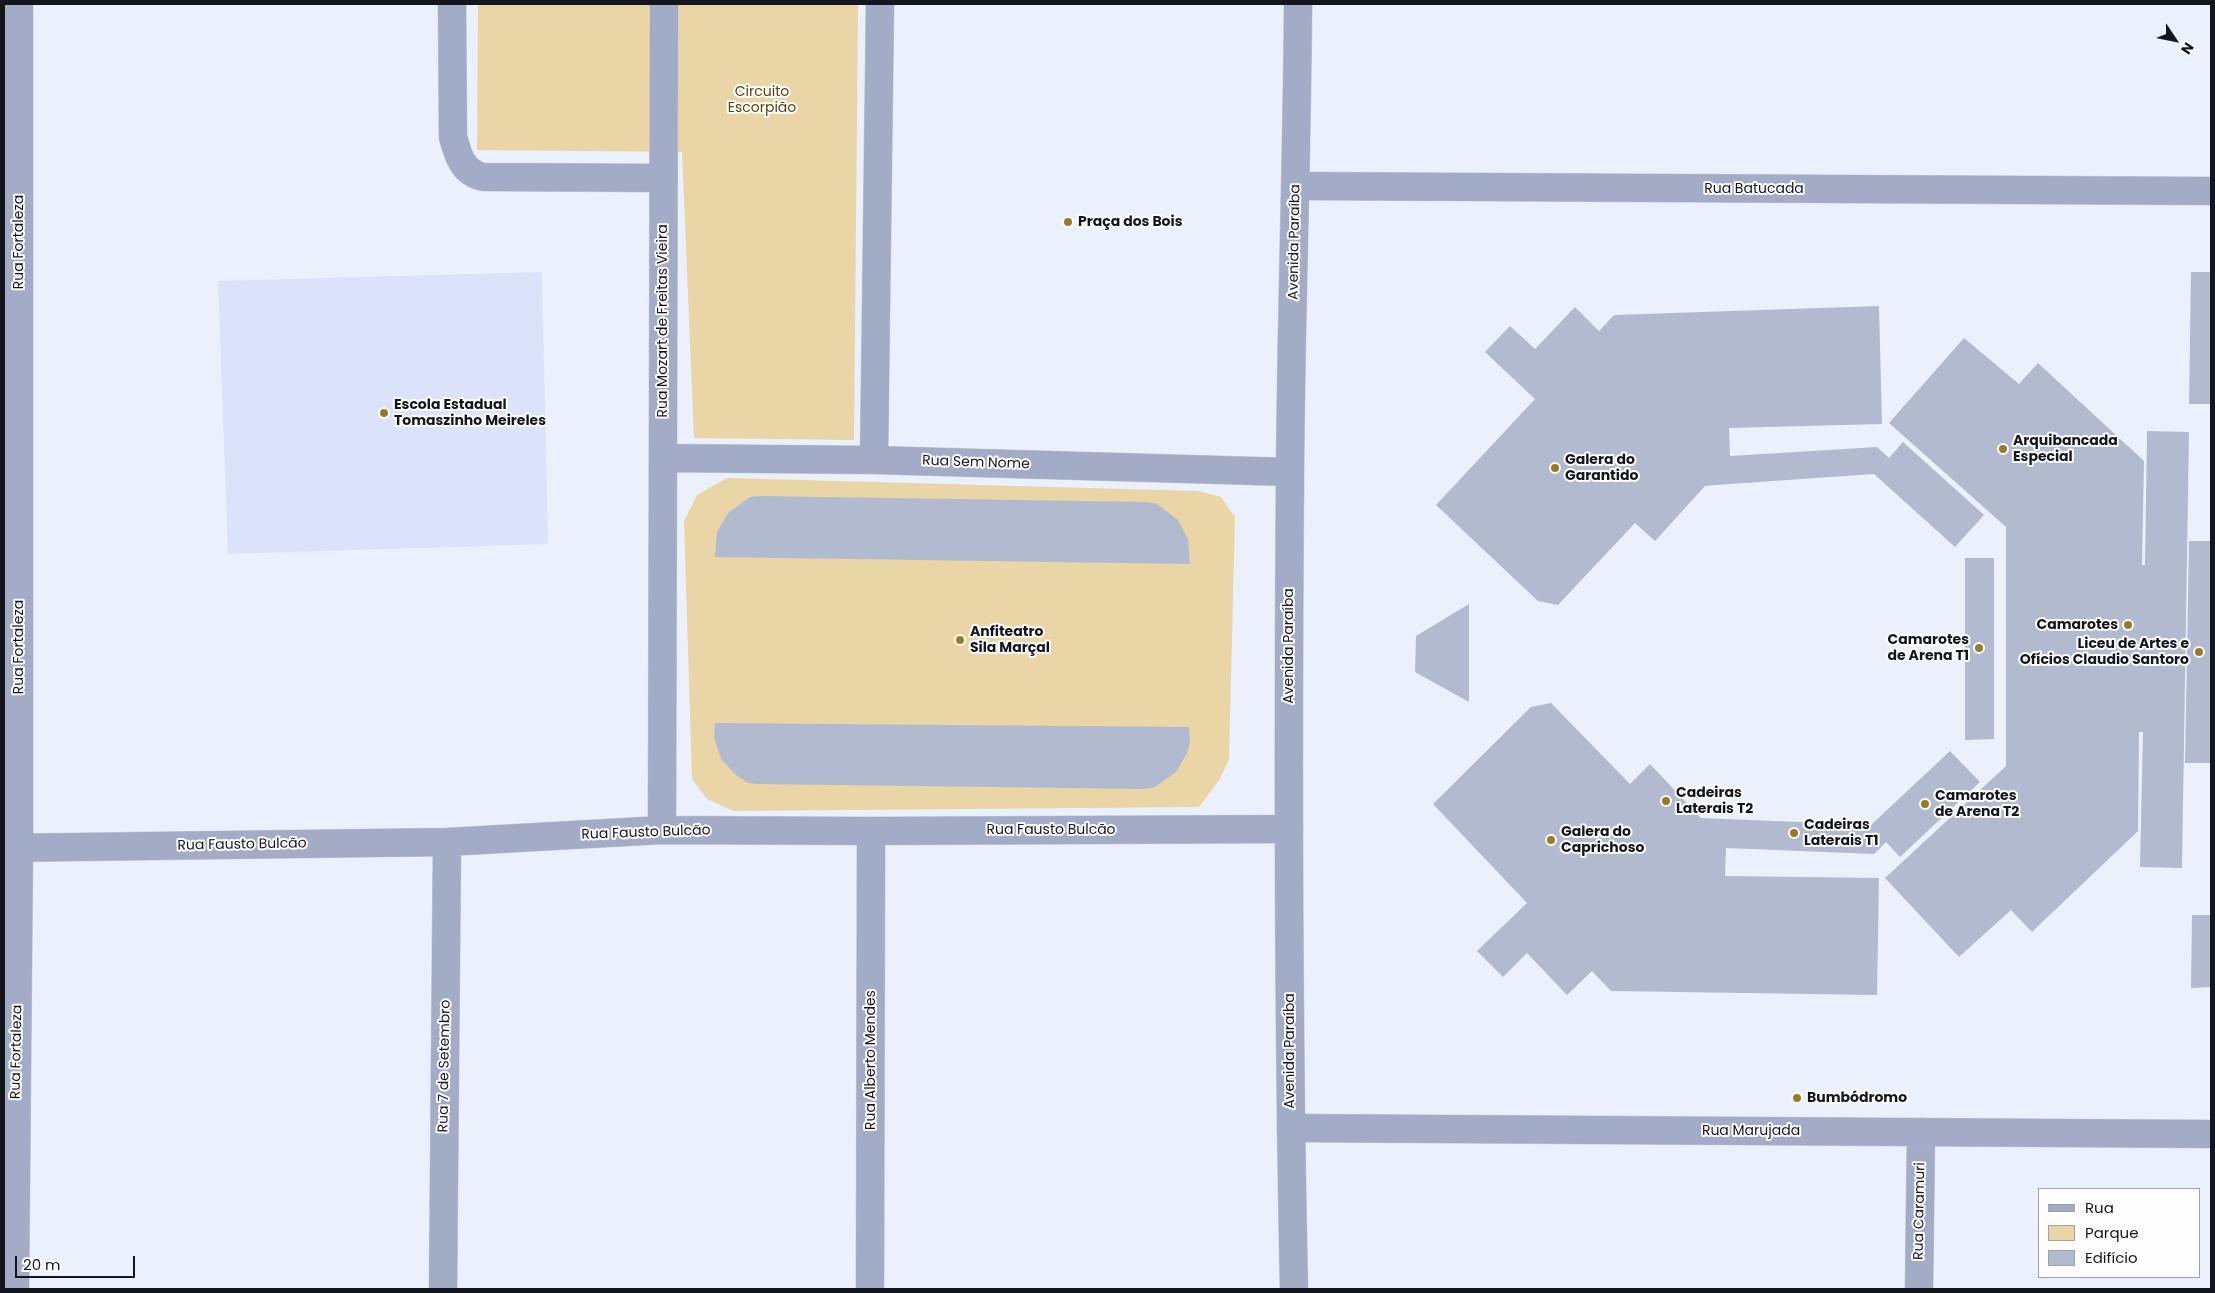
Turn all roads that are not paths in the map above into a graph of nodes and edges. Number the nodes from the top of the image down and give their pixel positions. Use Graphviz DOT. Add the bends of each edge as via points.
graph roads {
  1 [pos="19,4"];
  2 [pos="452,4"];
  3 [pos="664,4"];
  4 [pos="880,4"];
  5 [pos="1298,4"];
  6 [pos="663,178"];
  7 [pos="1296,186"];
  8 [pos="2211,191"];
  9 [pos="663,458"];
  10 [pos="874,460"];
  11 [pos="1290,472"];
  12 [pos="1289,828"];
  13 [pos="662,830"];
  14 [pos="871,831"];
  15 [pos="447,842"];
  16 [pos="11,848"];
  17 [pos="1291,1128"];
  18 [pos="1921,1132"];
  19 [pos="2211,1134"];
  20 [pos="14,1289"];
  21 [pos="443,1289"];
  22 [pos="870,1289"];
  23 [pos="1294,1289"];
  24 [pos="1919,1289"];
  1 -- 16 [label="street, Rua Fortaleza"];
  2 -- 6 [label="street" via="453,137 458,155 469,170 483,177"];
  3 -- 6 [label="street"];
  4 -- 10 [label="street"];
  5 -- 7 [label="street, Avenida Paraíba"];
  6 -- 9 [label="street, Rua Mozart de Freitas Vieira"];
  7 -- 8 [label="street, Rua Batucada"];
  7 -- 11 [label="street, Avenida Paraíba"];
  9 -- 10 [label="street, Rua Sem Nome"];
  9 -- 13 [label="street, Rua Mozart de Freitas Vieira"];
  10 -- 11 [label="street, Rua Sem Nome"];
  11 -- 12 [label="street, Avenida Paraíba"];
  12 -- 14 [label="street, Rua Fausto Bulcão"];
  12 -- 17 [label="street, Avenida Paraíba"];
  13 -- 14 [label="street, Rua Fausto Bulcão"];
  13 -- 15 [label="street, Rua Fausto Bulcão"];
  14 -- 22 [label="street, Rua Alberto Mendes"];
  15 -- 16 [label="street, Rua Fausto Bulcão"];
  15 -- 21 [label="street, Rua 7 de Setembro"];
  16 -- 20 [label="street, Rua Fortaleza"];
  17 -- 18 [label="street, Rua Marujada"];
  17 -- 23 [label="street, Avenida Paraíba"];
  18 -- 19 [label="street, Rua Marujada"];
  18 -- 24 [label="street, Rua Caramuri"];
}
